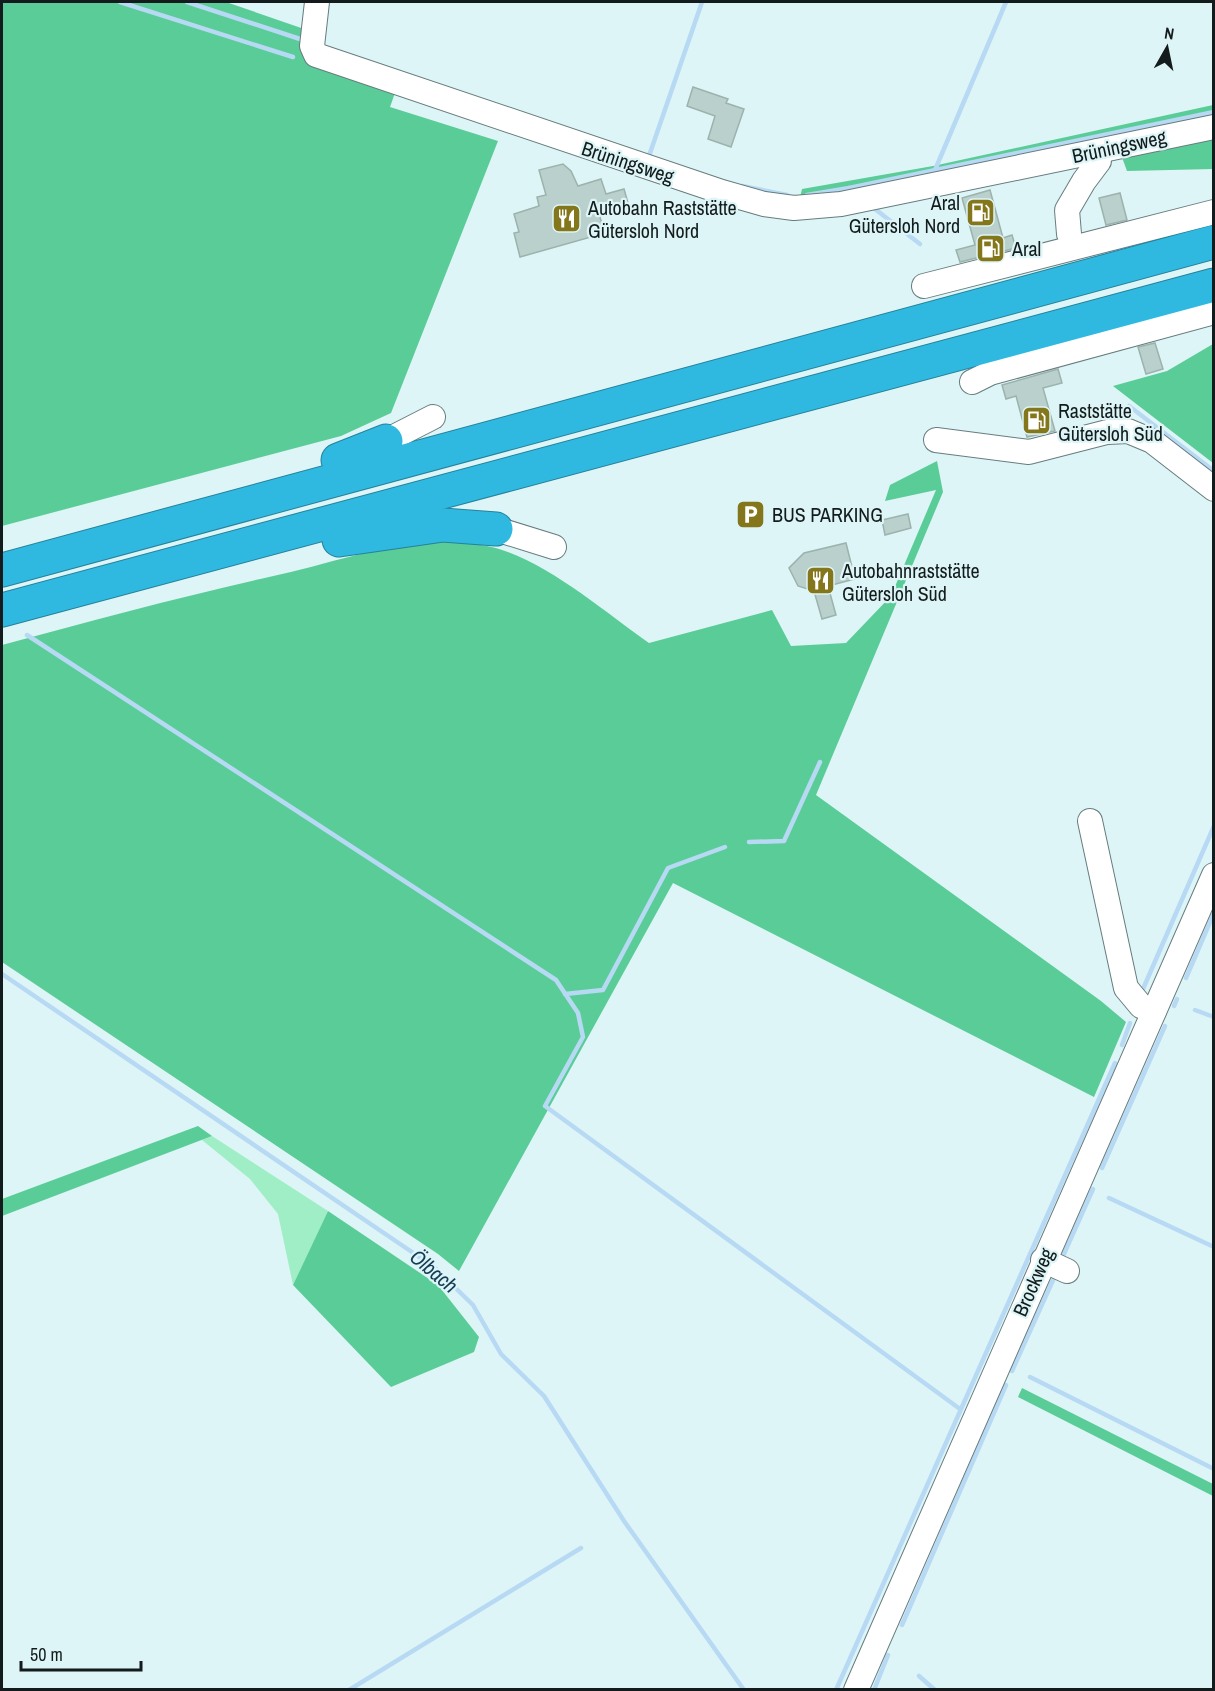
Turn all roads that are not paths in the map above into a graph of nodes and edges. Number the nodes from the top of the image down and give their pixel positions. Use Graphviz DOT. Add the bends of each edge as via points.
graph roads {
  1 [pos="317,2"];
  2 [pos="1214,127"];
  3 [pos="1098,151"];
  4 [pos="1214,212"];
  5 [pos="1069,234"];
  6 [pos="1214,242"];
  7 [pos="1214,285"];
  8 [pos="924,286"];
  9 [pos="1214,312"];
  10 [pos="972,382"];
  11 [pos="434,417"];
  12 [pos="936,440"];
  13 [pos="386,441"];
  14 [pos="1214,489"];
  15 [pos="502,530"];
  16 [pos="149,531"];
  17 [pos="549,541"];
  18 [pos="159,568"];
  19 [pos="2,570"];
  20 [pos="2,610"];
  21 [pos="1090,821"];
  22 [pos="1214,875"];
  23 [pos="1154,1011"];
  24 [pos="1043,1260"];
  25 [pos="1067,1271"];
  26 [pos="856,1689"];
  1 -- 3 [label="street, Brüningsweg" via="312,46 316,55 549,136 764,204 794,208 841,204"];
  2 -- 3 [label="street, Brüningsweg"];
  3 -- 5 [label="street" via="1100,161 1067,210"];
  4 -- 8 [label="street"];
  6 -- 16 [label="highway"];
  7 -- 18 [label="highway"];
  9 -- 10 [label="street" via="990,373"];
  11 -- 13 [label="street"];
  12 -- 14 [label="street" via="1029,452 1107,432 1128,431 1152,441"];
  13 -- 16 [label="highway" via="351,456 220,495"];
  15 -- 17 [label="street"];
  15 -- 18 [label="highway" via="443,525 411,528 220,562"];
  16 -- 19 [label="highway"];
  18 -- 20 [label="highway"];
  21 -- 23 [label="street" via="1126,988 1140,1006"];
  22 -- 23 [label="street, Brockweg"];
  23 -- 24 [label="street, Brockweg"];
  24 -- 25 [label="street"];
  24 -- 26 [label="street, Brockweg"];
}
